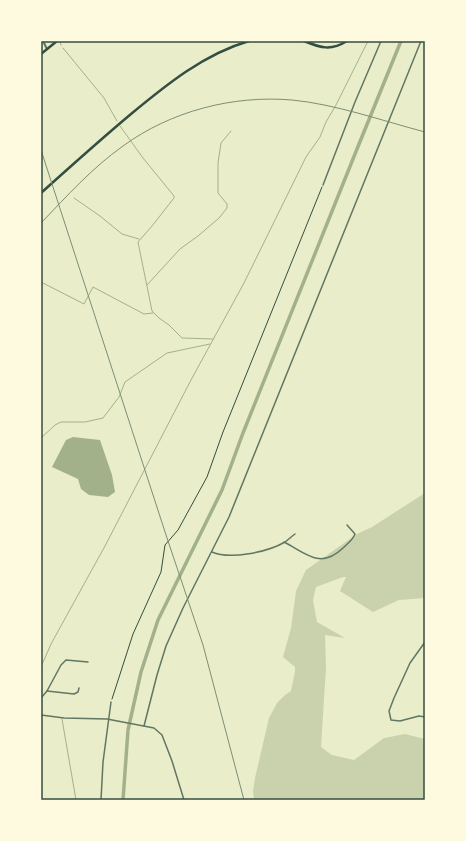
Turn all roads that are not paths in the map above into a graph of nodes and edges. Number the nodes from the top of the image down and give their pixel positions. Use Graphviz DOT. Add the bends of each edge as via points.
graph roads {
  1 [pos="42,41"];
  2 [pos="57,41"];
  3 [pos="244,41"];
  4 [pos="249,41"];
  5 [pos="347,41"];
  6 [pos="381,41"];
  7 [pos="421,41"];
  8 [pos="306,42"];
  9 [pos="234,45"];
  10 [pos="47,49"];
  11 [pos="41,54"];
  12 [pos="323,185"];
  13 [pos="41,192"];
  14 [pos="347,525"];
  15 [pos="295,534"];
  16 [pos="284,542"];
  17 [pos="212,552"];
  18 [pos="425,642"];
  19 [pos="88,662"];
  20 [pos="79,688"];
  21 [pos="47,691"];
  22 [pos="41,698"];
  23 [pos="111,702"];
  24 [pos="41,715"];
  25 [pos="425,717"];
  26 [pos="109,721"];
  27 [pos="144,726"];
  28 [pos="101,800"];
  29 [pos="184,800"];
  1 -- 10 [label="street"];
  2 -- 10 [label="main road"];
  3 -- 9 [label="main road"];
  4 -- 9 [label="main road"];
  5 -- 8 [label="main road" via="333,48"];
  6 -- 12 [label="street"];
  7 -- 17 [label="street" via="229,517"];
  9 -- 13 [label="main road" via="194,66 160,89"];
  10 -- 11 [label="main road"];
  14 -- 16 [label="street" via="354,534 353,540 338,553 324,559 308,556"];
  15 -- 16 [label="street"];
  16 -- 17 [label="street" via="248,554 222,555"];
  17 -- 27 [label="street" via="166,646"];
  18 -- 25 [label="street" via="410,663 389,711 390,720"];
  19 -- 21 [label="street" via="66,660"];
  20 -- 21 [label="street" via="74,694"];
  21 -- 22 [label="street"];
  23 -- 26 [label="street"];
  24 -- 26 [label="street"];
  26 -- 27 [label="street"];
  26 -- 28 [label="street"];
  27 -- 29 [label="street" via="154,728 162,736"];
}
